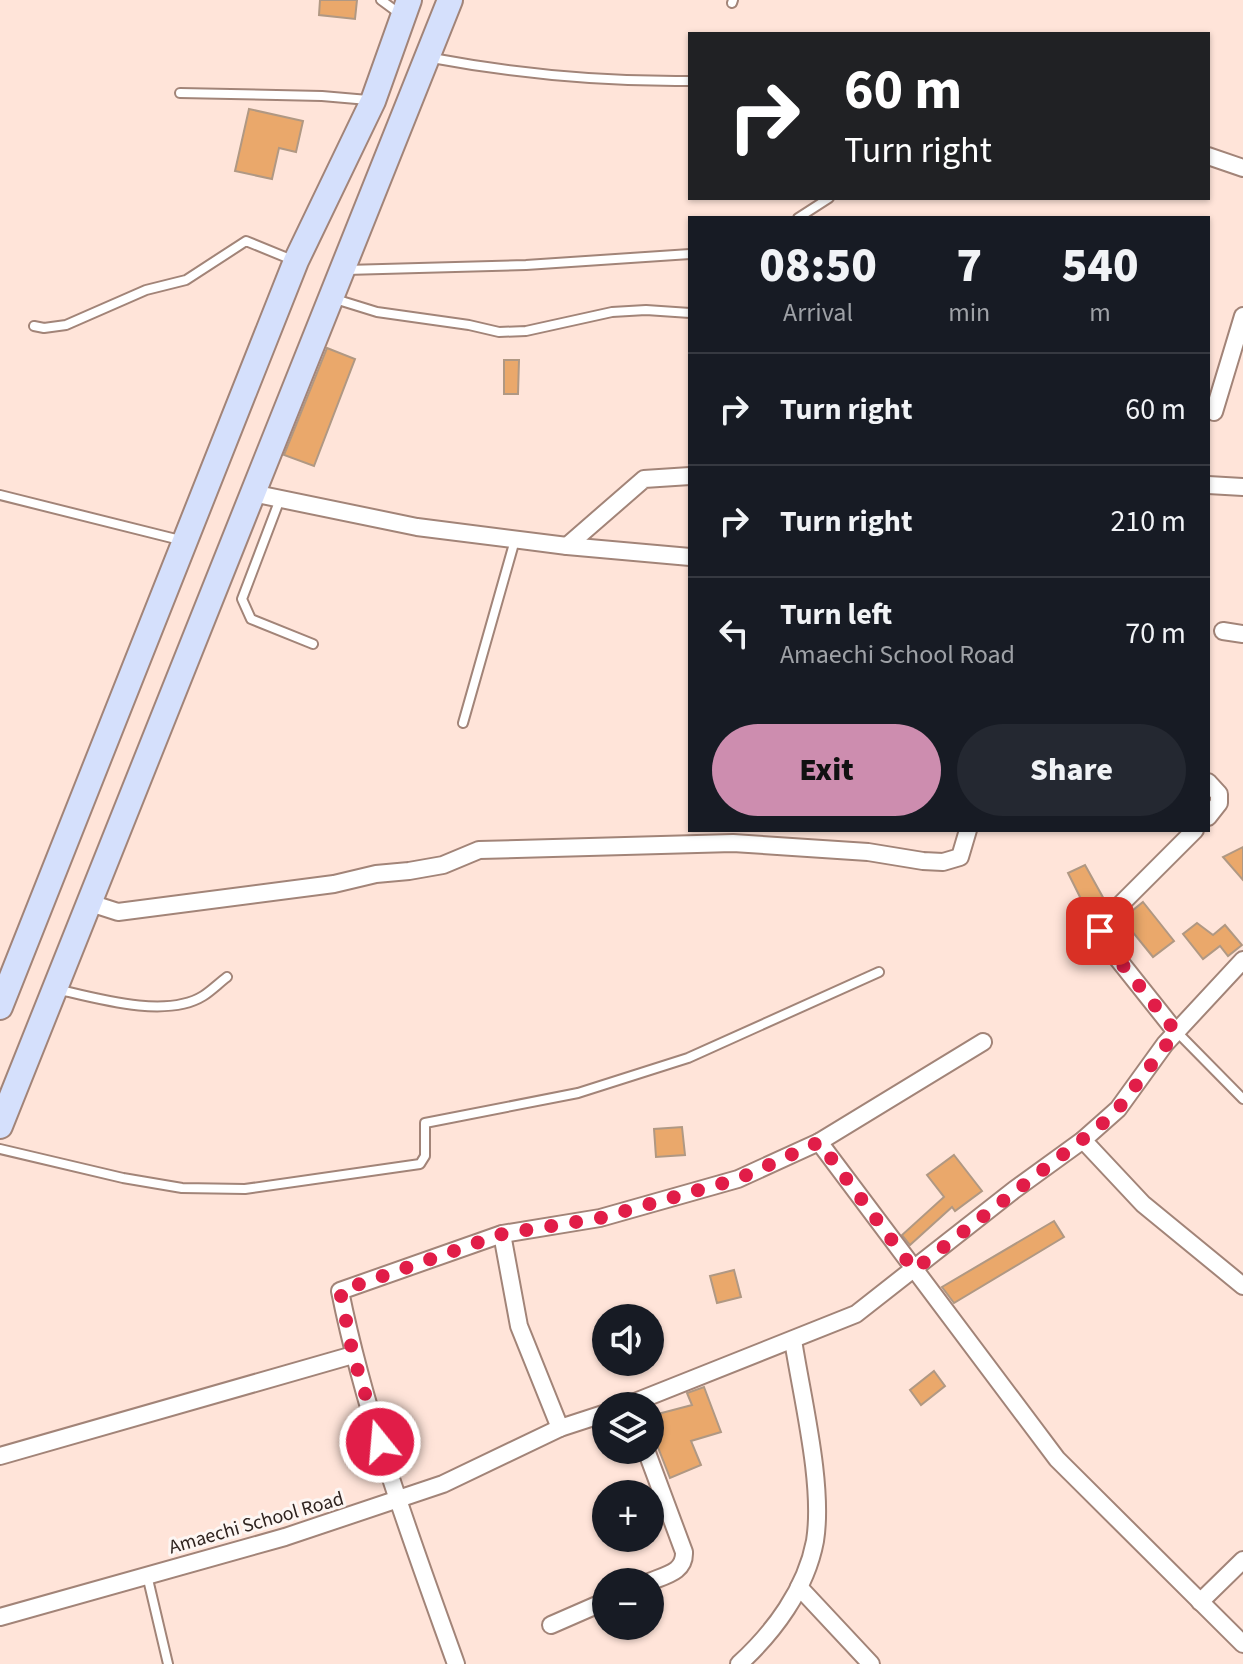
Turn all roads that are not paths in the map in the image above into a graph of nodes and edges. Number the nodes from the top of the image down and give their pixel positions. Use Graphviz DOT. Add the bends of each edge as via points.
graph roads {
  1 [pos="381,0"];
  2 [pos="450,0"];
  3 [pos="406,8"];
  4 [pos="427,57"];
  5 [pos="688,81"];
  6 [pos="180,93"];
  7 [pos="373,101"];
  8 [pos="1210,157"];
  9 [pos="1243,168"];
  10 [pos="826,200"];
  11 [pos="801,216"];
  12 [pos="688,254"];
  13 [pos="296,261"];
  14 [pos="341,270"];
  15 [pos="330,297"];
  16 [pos="688,313"];
  17 [pos="1243,316"];
  18 [pos="34,326"];
  19 [pos="1214,412"];
  20 [pos="688,476"];
  21 [pos="1210,485"];
  22 [pos="1243,487"];
  23 [pos="252,493"];
  24 [pos="0,495"];
  25 [pos="281,499"];
  26 [pos="516,540"];
  27 [pos="184,541"];
  28 [pos="567,546"];
  29 [pos="688,557"];
  30 [pos="1223,631"];
  31 [pos="1243,634"];
  32 [pos="313,644"];
  33 [pos="463,723"];
  34 [pos="1210,784"];
  35 [pos="1210,814"];
  36 [pos="967,832"];
  37 [pos="1193,832"];
  38 [pos="90,903"];
  39 [pos="1243,960"];
  40 [pos="879,972"];
  41 [pos="227,977"];
  42 [pos="56,989"];
  43 [pos="0,1007"];
  44 [pos="1176,1032"];
  45 [pos="983,1042"];
  46 [pos="1243,1099"];
  47 [pos="0,1126"];
  48 [pos="1083,1140"];
  49 [pos="819,1142"];
  50 [pos="0,1149"];
  51 [pos="502,1234"];
  52 [pos="914,1270"];
  53 [pos="1243,1286"];
  54 [pos="793,1340"];
  55 [pos="353,1355"];
  56 [pos="663,1392"];
  57 [pos="592,1418"];
  58 [pos="560,1428"];
  59 [pos="0,1456"];
  60 [pos="651,1464"];
  61 [pos="397,1500"];
  62 [pos="1243,1560"];
  63 [pos="147,1574"];
  64 [pos="664,1575"];
  65 [pos="799,1587"];
  66 [pos="1200,1602"];
  67 [pos="592,1607"];
  68 [pos="0,1617"];
  69 [pos="551,1625"];
  70 [pos="1243,1644"];
  71 [pos="168,1664"];
  72 [pos="456,1664"];
  73 [pos="739,1664"];
  74 [pos="871,1664"];
  1 -- 3 [label="lane"];
  2 -- 4 [label="main road"];
  3 -- 7 [label="main road"];
  4 -- 5 [label="lane" via="540,75"];
  4 -- 14 [label="main road"];
  6 -- 7 [label="lane"];
  7 -- 13 [label="main road"];
  8 -- 9 [label="street"];
  10 -- 11 [label="lane"];
  12 -- 14 [label="lane"];
  13 -- 18 [label="lane" via="246,241 186,280 146,290 66,325"];
  13 -- 27 [label="main road"];
  14 -- 15 [label="main road"];
  15 -- 16 [label="lane" via="377,312 499,332 612,312"];
  15 -- 23 [label="main road"];
  17 -- 19 [label="street"];
  20 -- 28 [label="street" via="644,479"];
  21 -- 22 [label="street"];
  23 -- 25 [label="street"];
  23 -- 38 [label="main road"];
  24 -- 27 [label="lane"];
  25 -- 26 [label="street" via="417,527"];
  25 -- 32 [label="lane" via="242,599 251,619"];
  26 -- 28 [label="street"];
  26 -- 33 [label="lane"];
  27 -- 43 [label="main road"];
  28 -- 29 [label="street"];
  30 -- 31 [label="street"];
  34 -- 35 [label="street" via="1219,794"];
  36 -- 38 [label="street" via="960,857 943,862 733,843 479,850 443,865 334,884 118,912"];
  37 -- 44 [label="street" via="1100,931"];
  38 -- 42 [label="main road"];
  39 -- 44 [label="street"];
  40 -- 50 [label="lane" via="688,1058 578,1093 425,1123 420,1164 245,1189 182,1188"];
  41 -- 42 [label="lane" via="201,998 173,1005 108,1001"];
  42 -- 47 [label="main road"];
  44 -- 46 [label="lane"];
  44 -- 48 [label="street" via="1118,1109"];
  45 -- 49 [label="street"];
  48 -- 52 [label="street"];
  48 -- 53 [label="street" via="1143,1204"];
  49 -- 51 [label="street" via="738,1179 600,1218"];
  49 -- 52 [label="street"];
  51 -- 55 [label="street" via="340,1291"];
  51 -- 58 [label="street" via="519,1326"];
  52 -- 54 [label="street" via="856,1314"];
  52 -- 66 [label="street" via="1057,1459"];
  54 -- 56 [label="street"];
  54 -- 65 [label="street" via="817,1489 815,1541"];
  55 -- 59 [label="street"];
  55 -- 61 [label="street"];
  57 -- 58 [label="street, Amaechi School Road"];
  58 -- 61 [label="street, Amaechi School Road"];
  60 -- 64 [label="street" via="684,1552 681,1568"];
  61 -- 63 [label="street, Amaechi School Road"];
  61 -- 72 [label="street"];
  62 -- 66 [label="street"];
  63 -- 68 [label="street, Amaechi School Road"];
  63 -- 71 [label="lane"];
  65 -- 73 [label="street" via="767,1638"];
  65 -- 74 [label="street"];
  66 -- 70 [label="street"];
  67 -- 69 [label="street"];
}
